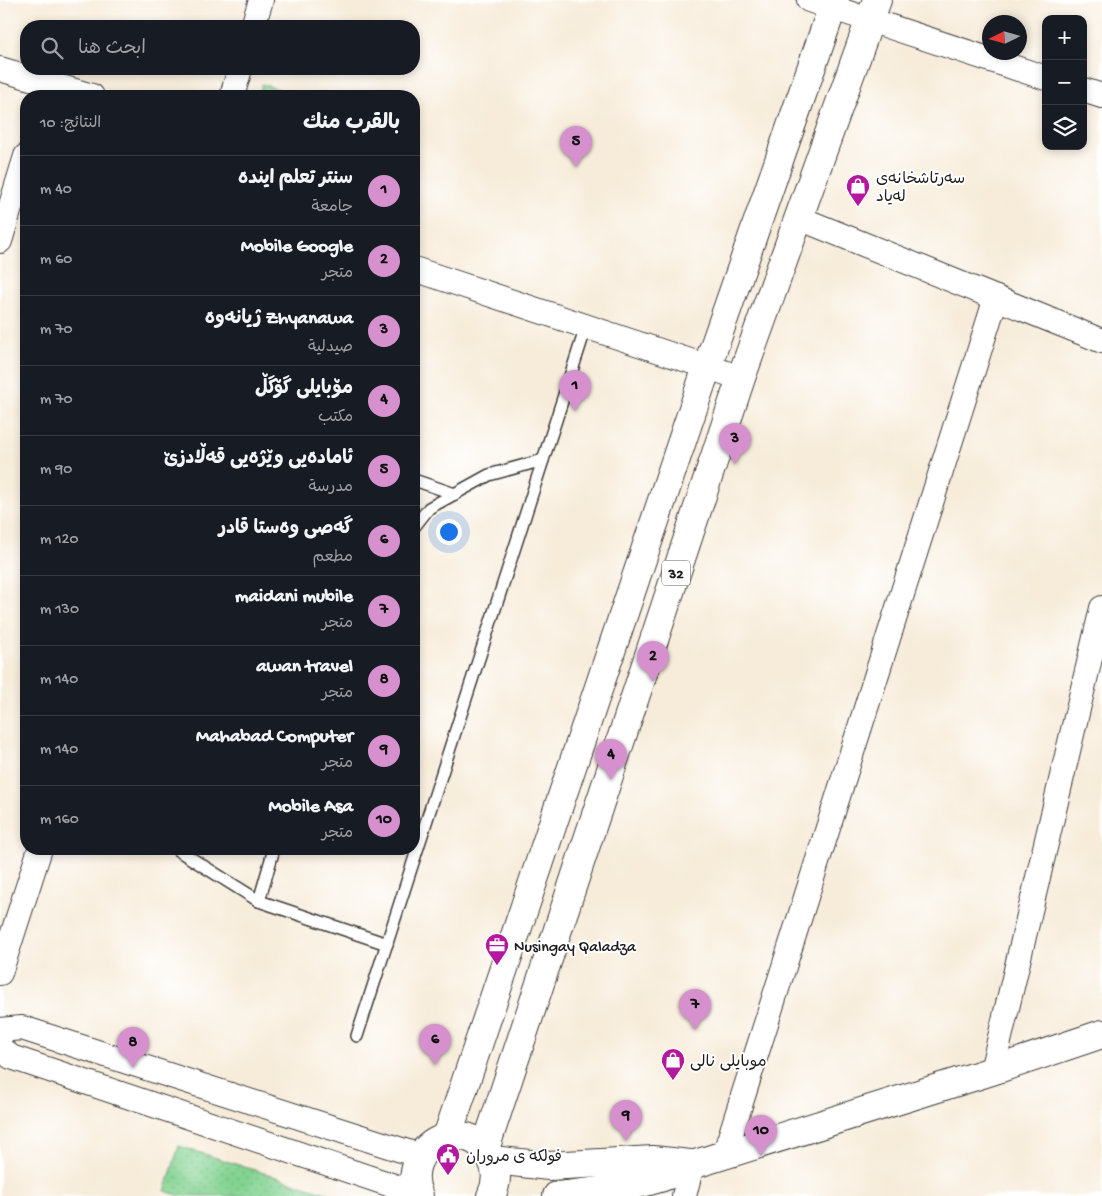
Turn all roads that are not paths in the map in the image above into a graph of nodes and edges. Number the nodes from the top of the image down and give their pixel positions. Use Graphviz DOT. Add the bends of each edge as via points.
graph roads {
  1 [pos="261,0"];
  2 [pos="825,2"];
  3 [pos="873,10"];
  4 [pos="255,20"];
  5 [pos="0,69"];
  6 [pos="238,75"];
  7 [pos="1042,76"];
  8 [pos="47,90"];
  9 [pos="234,90"];
  10 [pos="1087,91"];
  11 [pos="1102,96"];
  12 [pos="20,176"];
  13 [pos="799,218"];
  14 [pos="0,241"];
  15 [pos="420,271"];
  16 [pos="996,298"];
  17 [pos="586,327"];
  18 [pos="1102,341"];
  19 [pos="707,367"];
  20 [pos="740,378"];
  21 [pos="543,460"];
  22 [pos="420,482"];
  23 [pos="455,494"];
  24 [pos="420,519"];
  25 [pos="1102,608"];
  26 [pos="420,842"];
  27 [pos="38,855"];
  28 [pos="186,855"];
  29 [pos="272,855"];
  30 [pos="416,855"];
  31 [pos="259,901"];
  32 [pos="387,944"];
  33 [pos="0,972"];
  34 [pos="0,1030"];
  35 [pos="1102,1034"];
  36 [pos="357,1036"];
  37 [pos="0,1048"];
  38 [pos="992,1071"];
  39 [pos="447,1137"];
  40 [pos="489,1154"];
  41 [pos="420,1156"];
  42 [pos="724,1156"];
  43 [pos="692,1165"];
  44 [pos="419,1195"];
  45 [pos="491,1196"];
  46 [pos="557,1196"];
  47 [pos="684,1196"];
  1 -- 4 [label="street"];
  2 -- 3 [label="street"];
  2 -- 19 [label="main road, 32"];
  3 -- 7 [label="street"];
  3 -- 13 [label="main road, 32"];
  5 -- 8 [label="street"];
  6 -- 9 [label="street"];
  10 -- 11 [label="street"];
  12 -- 14 [label="street"];
  13 -- 16 [label="street"];
  13 -- 20 [label="main road, 32"];
  15 -- 17 [label="street"];
  16 -- 18 [label="street"];
  16 -- 42 [label="street"];
  17 -- 19 [label="street"];
  17 -- 21 [label="lane"];
  19 -- 20 [label="street"];
  19 -- 39 [label="main road, 32"];
  20 -- 40 [label="main road, 32"];
  21 -- 23 [label="lane" via="490,474"];
  21 -- 26 [label="lane"];
  22 -- 23 [label="lane"];
  23 -- 24 [label="lane" via="429,508"];
  25 -- 38 [label="street"];
  27 -- 33 [label="street"];
  28 -- 31 [label="lane"];
  29 -- 31 [label="lane"];
  30 -- 32 [label="lane"];
  31 -- 32 [label="lane"];
  32 -- 36 [label="lane"];
  34 -- 41 [label="street" via="22,1028"];
  35 -- 38 [label="main road"];
  37 -- 44 [label="street" via="11,1057"];
  38 -- 42 [label="main road"];
  39 -- 40 [label="main road" via="468,1138"];
  39 -- 41 [label="main road" via="435,1141"];
  40 -- 43 [label="main road" via="549,1166 653,1160"];
  40 -- 45 [label="main road, 32" via="496,1180"];
  41 -- 44 [label="main road" via="415,1169"];
  42 -- 43 [label="main road"];
  43 -- 46 [label="main road" via="637,1185"];
  43 -- 47 [label="street"];
}
